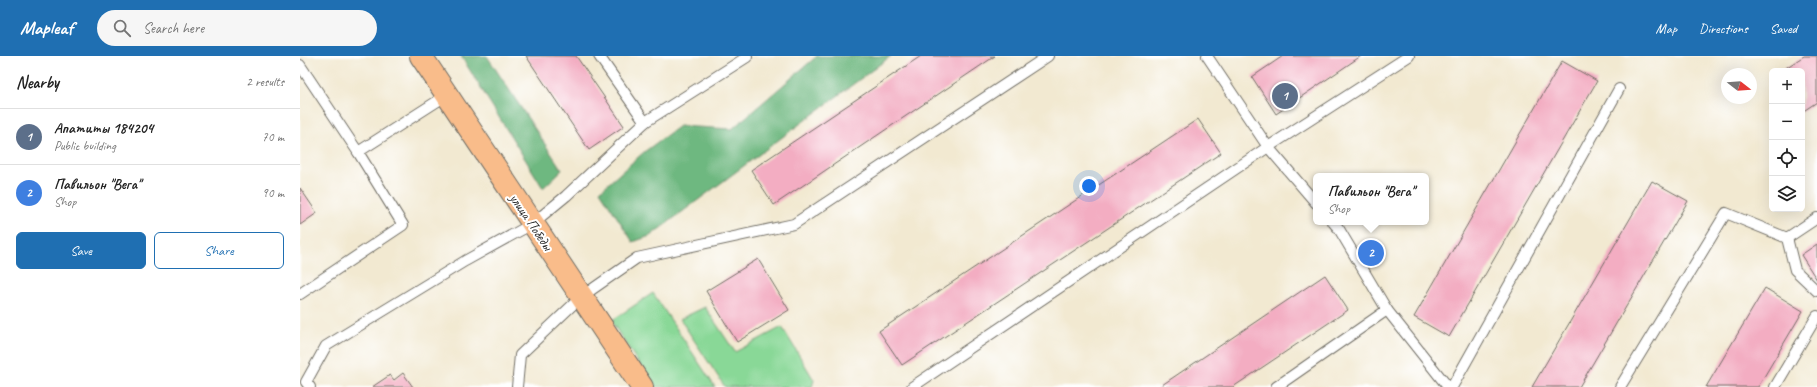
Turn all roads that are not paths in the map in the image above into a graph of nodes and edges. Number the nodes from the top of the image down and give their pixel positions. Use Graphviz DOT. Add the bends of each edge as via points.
graph roads {
  1 [pos="421,56"];
  2 [pos="599,56"];
  3 [pos="748,56"];
  4 [pos="1048,56"];
  5 [pos="1207,56"];
  6 [pos="1409,56"];
  7 [pos="300,65"];
  8 [pos="1619,89"];
  9 [pos="447,95"];
  10 [pos="645,122"];
  11 [pos="1268,148"];
  12 [pos="358,152"];
  13 [pos="1313,200"];
  14 [pos="1817,218"];
  15 [pos="532,224"];
  16 [pos="1336,225"];
  17 [pos="1787,238"];
  18 [pos="1817,291"];
  19 [pos="300,294"];
  20 [pos="580,297"];
  21 [pos="1388,310"];
  22 [pos="1817,316"];
  23 [pos="310,387"];
  24 [pos="516,387"];
  25 [pos="642,387"];
  26 [pos="912,387"];
  27 [pos="1276,387"];
  28 [pos="1448,387"];
  29 [pos="1452,387"];
  30 [pos="1620,387"];
  31 [pos="1775,387"];
  1 -- 9 [label="main road, улица Победы"];
  2 -- 10 [label="lane"];
  3 -- 10 [label="lane"];
  4 -- 20 [label="lane" via="794,224 637,258"];
  5 -- 11 [label="lane"];
  6 -- 11 [label="lane"];
  7 -- 12 [label="lane"];
  8 -- 29 [label="lane"];
  9 -- 12 [label="lane"];
  9 -- 15 [label="main road, улица Победы"];
  10 -- 15 [label="lane"];
  11 -- 13 [label="lane"];
  11 -- 26 [label="lane"];
  12 -- 19 [label="lane" via="403,225"];
  14 -- 17 [label="lane"];
  15 -- 20 [label="main road, улица Победы"];
  15 -- 23 [label="lane" via="465,261 326,346 306,382"];
  16 -- 21 [label="lane"];
  17 -- 18 [label="lane" via="1795,270"];
  17 -- 30 [label="lane" via="1726,213"];
  20 -- 24 [label="lane" via="520,356"];
  20 -- 25 [label="main road, улица Победы"];
  21 -- 27 [label="lane"];
  21 -- 28 [label="lane"];
  22 -- 31 [label="lane"];
}
